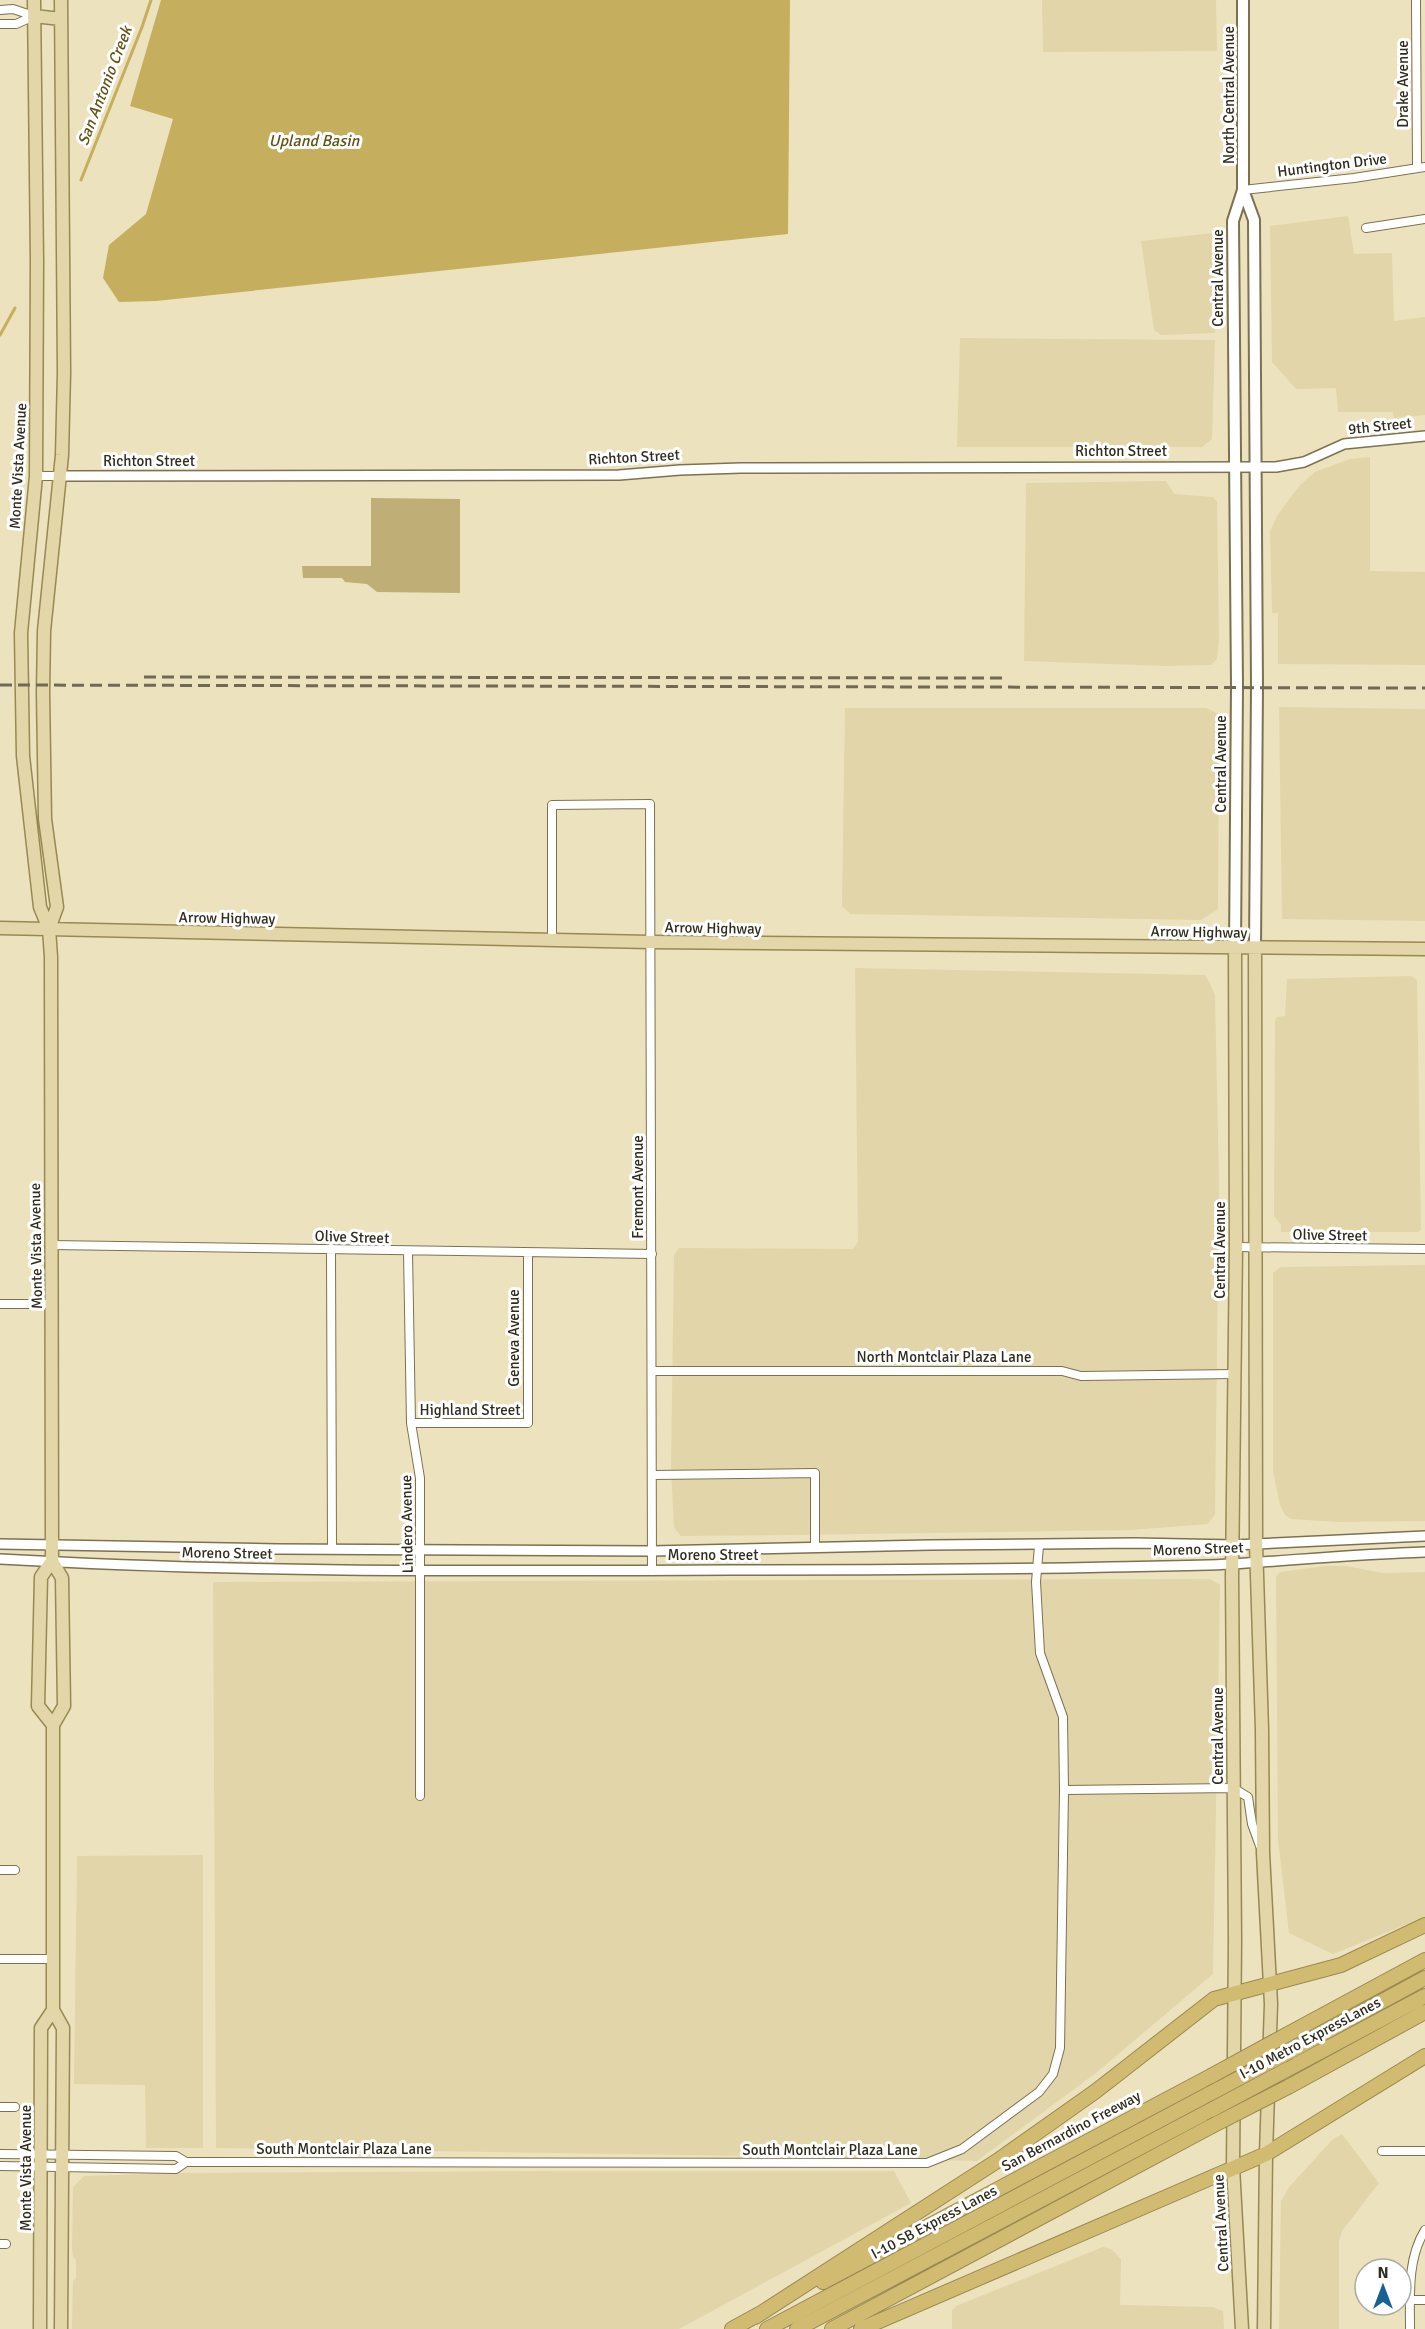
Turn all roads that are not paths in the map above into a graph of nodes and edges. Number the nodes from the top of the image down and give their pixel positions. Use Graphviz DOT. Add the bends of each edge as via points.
graph roads {
  1 [pos="34,0"];
  2 [pos="61,0"];
  3 [pos="1243,0"];
  4 [pos="1416,0"];
  5 [pos="0,10"];
  6 [pos="34,16"];
  7 [pos="61,19"];
  8 [pos="0,24"];
  9 [pos="1421,167"];
  10 [pos="1243,190"];
  11 [pos="1425,219"];
  12 [pos="1366,228"];
  13 [pos="1425,436"];
  14 [pos="1235,466"];
  15 [pos="1256,467"];
  16 [pos="36,476"];
  17 [pos="60,476"];
  18 [pos="0,928"];
  19 [pos="50,929"];
  20 [pos="552,940"];
  21 [pos="650,942"];
  22 [pos="1234,948"];
  23 [pos="1255,948"];
  24 [pos="1425,949"];
  25 [pos="51,1245"];
  26 [pos="1236,1247"];
  27 [pos="1256,1247"];
  28 [pos="332,1248"];
  29 [pos="1425,1250"];
  30 [pos="408,1252"];
  31 [pos="528,1254"];
  32 [pos="652,1254"];
  33 [pos="0,1304"];
  34 [pos="52,1304"];
  35 [pos="653,1371"];
  36 [pos="1235,1374"];
  37 [pos="411,1423"];
  38 [pos="528,1423"];
  39 [pos="652,1475"];
  40 [pos="1425,1536"];
  41 [pos="0,1544"];
  42 [pos="52,1544"];
  43 [pos="1256,1544"];
  44 [pos="1234,1545"];
  45 [pos="1039,1546"];
  46 [pos="815,1548"];
  47 [pos="332,1549"];
  48 [pos="421,1550"];
  49 [pos="651,1551"];
  50 [pos="1425,1552"];
  51 [pos="0,1558"];
  52 [pos="52,1561"];
  53 [pos="1257,1562"];
  54 [pos="1232,1564"];
  55 [pos="1036,1569"];
  56 [pos="652,1570"];
  57 [pos="421,1571"];
  58 [pos="53,1725"];
  59 [pos="1233,1788"];
  60 [pos="1064,1790"];
  61 [pos="420,1796"];
  62 [pos="1263,1853"];
  63 [pos="0,1869"];
  64 [pos="15,1870"];
  65 [pos="1425,1925"];
  66 [pos="0,1959"];
  67 [pos="53,1959"];
  68 [pos="1425,1960"];
  69 [pos="1425,1978"];
  70 [pos="1270,1984"];
  71 [pos="1234,1993"];
  72 [pos="1425,1996"];
  73 [pos="53,2010"];
  74 [pos="1425,2012"];
  75 [pos="1425,2056"];
  76 [pos="1211,2092"];
  77 [pos="0,2107"];
  78 [pos="15,2108"];
  79 [pos="1211,2110"];
  80 [pos="1382,2151"];
  81 [pos="1425,2151"];
  82 [pos="0,2154"];
  83 [pos="1266,2154"];
  84 [pos="41,2161"];
  85 [pos="61,2161"];
  86 [pos="186,2162"];
  87 [pos="0,2166"];
  88 [pos="1233,2168"];
  89 [pos="1425,2230"];
  90 [pos="1413,2267"];
  91 [pos="755,2317"];
  92 [pos="40,2329"];
  93 [pos="61,2329"];
  94 [pos="732,2329"];
  95 [pos="767,2329"];
  96 [pos="797,2329"];
  97 [pos="832,2329"];
  98 [pos="861,2329"];
  99 [pos="1242,2329"];
  100 [pos="1264,2329"];
  1 -- 6 [label="main road, Monte Vista Avenue"];
  2 -- 7 [label="main road, Monte Vista Avenue"];
  3 -- 10 [label="main road, North Central Avenue"];
  4 -- 9 [label="street, Drake Avenue"];
  5 -- 6 [label="street" via="13,9"];
  6 -- 7 [label="main road"];
  6 -- 8 [label="street" via="16,24"];
  6 -- 16 [label="main road, Monte Vista Avenue"];
  7 -- 17 [label="main road, Monte Vista Avenue" via="64,373"];
  9 -- 10 [label="street, Huntington Drive"];
  10 -- 14 [label="main road, Central Avenue" via="1233,221"];
  10 -- 15 [label="main road" via="1254,220"];
  11 -- 12 [label="street"];
  13 -- 15 [label="street, 9th Street" via="1344,444 1289,466"];
  14 -- 15 [label="street, 9th Street"];
  14 -- 17 [label="street, Richton Street" via="741,468 620,475"];
  14 -- 22 [label="main road, Central Avenue"];
  15 -- 23 [label="main road"];
  16 -- 17 [label="street, Richton Street"];
  16 -- 19 [label="main road, Monte Vista Avenue" via="21,633 23,756 40,907"];
  17 -- 19 [label="main road, Monte Vista Avenue" via="44,631 45,819 57,907"];
  18 -- 19 [label="main road, Arrow Highway"];
  19 -- 20 [label="main road, Arrow Highway"];
  19 -- 25 [label="main road, Monte Vista Avenue"];
  20 -- 21 [label="main road, Arrow Highway"];
  20 -- 21 [label="street, Fremont Avenue" via="552,805 650,804"];
  21 -- 22 [label="main road, Arrow Highway"];
  21 -- 32 [label="street, Fremont Avenue"];
  22 -- 23 [label="main road, Arrow Highway"];
  22 -- 26 [label="main road, Central Avenue"];
  23 -- 24 [label="main road, Arrow Highway"];
  23 -- 27 [label="main road"];
  25 -- 28 [label="street, Olive Street"];
  25 -- 34 [label="main road, Monte Vista Avenue"];
  26 -- 27 [label="street, Olive Street"];
  26 -- 36 [label="main road, Central Avenue"];
  27 -- 29 [label="street, Olive Street"];
  27 -- 43 [label="main road"];
  28 -- 30 [label="street, Olive Street"];
  28 -- 47 [label="street"];
  30 -- 31 [label="street, Olive Street"];
  30 -- 37 [label="street, Lindero Avenue"];
  31 -- 32 [label="street, Olive Street"];
  31 -- 38 [label="street, Geneva Avenue"];
  32 -- 35 [label="street, Fremont Avenue"];
  33 -- 34 [label="street"];
  34 -- 42 [label="main road, Monte Vista Avenue"];
  35 -- 36 [label="street, North Montclair Plaza Lane"];
  35 -- 39 [label="street, Fremont Avenue"];
  36 -- 44 [label="main road, Central Avenue"];
  37 -- 38 [label="street, Highland Street"];
  37 -- 48 [label="street, Lindero Avenue" via="419,1464"];
  39 -- 46 [label="street" via="815,1473"];
  39 -- 49 [label="street, Fremont Avenue"];
  40 -- 43 [label="street, Moreno Street"];
  41 -- 42 [label="street, Moreno Street"];
  42 -- 47 [label="street, Moreno Street"];
  42 -- 52 [label="main road, Monte Vista Avenue"];
  43 -- 44 [label="street, Moreno Street"];
  43 -- 53 [label="main road"];
  44 -- 45 [label="street, Moreno Street"];
  44 -- 54 [label="main road, Central Avenue"];
  45 -- 46 [label="street, Moreno Street"];
  45 -- 55 [label="street, South Montclair Plaza Lane"];
  46 -- 49 [label="street, Moreno Street"];
  47 -- 48 [label="street, Moreno Street"];
  48 -- 49 [label="street, Moreno Street"];
  48 -- 57 [label="street, Lindero Avenue"];
  49 -- 56 [label="street, Fremont Avenue"];
  50 -- 53 [label="street, Moreno Street"];
  51 -- 52 [label="street, Moreno Street"];
  52 -- 57 [label="street, Moreno Street"];
  52 -- 58 [label="main road, Monte Vista Avenue" via="62,1578 64,1697 64,1706"];
  52 -- 58 [label="main road, Monte Vista Avenue" via="41,1576 38,1706"];
  53 -- 54 [label="street, Moreno Street"];
  53 -- 62 [label="main road"];
  54 -- 55 [label="street, Moreno Street"];
  54 -- 59 [label="main road, Central Avenue"];
  55 -- 56 [label="street, Moreno Street"];
  55 -- 60 [label="street, South Montclair Plaza Lane" via="1040,1653 1063,1716"];
  56 -- 57 [label="street, Moreno Street"];
  57 -- 61 [label="street, Lindero Avenue"];
  58 -- 67 [label="main road, Monte Vista Avenue"];
  59 -- 60 [label="street"];
  59 -- 62 [label="street" via="1248,1797 1252,1824"];
  59 -- 71 [label="main road, Central Avenue"];
  60 -- 86 [label="street, South Montclair Plaza Lane" via="1057,2063 1039,2092 975,2140 940,2160"];
  62 -- 70 [label="main road"];
  63 -- 64 [label="street"];
  65 -- 70 [label="highway" via="1341,1965"];
  66 -- 67 [label="street"];
  67 -- 73 [label="main road, Monte Vista Avenue"];
  68 -- 91 [label="highway, San Bernardino Freeway, bridge"];
  69 -- 76 [label="highway, I-10 Metro ExpressLanes, bridge"];
  70 -- 71 [label="highway"];
  70 -- 83 [label="main road"];
  71 -- 88 [label="main road, Central Avenue"];
  71 -- 91 [label="highway" via="1203,2006 1096,2091 997,2161"];
  72 -- 79 [label="highway, I-10 Metro ExpressLanes, bridge"];
  73 -- 84 [label="main road, Monte Vista Avenue" via="41,2028"];
  73 -- 85 [label="main road, Monte Vista Avenue" via="63,2028"];
  74 -- 97 [label="highway, bridge"];
  75 -- 83 [label="highway"];
  76 -- 95 [label="highway, I-10 SB Express Lanes"];
  77 -- 78 [label="street"];
  79 -- 96 [label="highway, I-10 SB Express Lanes"];
  80 -- 81 [label="street"];
  82 -- 84 [label="street"];
  83 -- 88 [label="highway"];
  83 -- 100 [label="main road"];
  84 -- 85 [label="street, South Montclair Plaza Lane"];
  84 -- 85 [label="street, South Montclair Plaza Lane"];
  84 -- 87 [label="street"];
  84 -- 92 [label="main road, Monte Vista Avenue"];
  85 -- 86 [label="street, South Montclair Plaza Lane" via="176,2157"];
  85 -- 86 [label="street, South Montclair Plaza Lane" via="176,2169"];
  85 -- 93 [label="main road, Monte Vista Avenue"];
  88 -- 98 [label="highway"];
  88 -- 99 [label="main road, Central Avenue"];
  89 -- 90 [label="street"];
  91 -- 94 [label="highway, San Bernardino Freeway"];
}
